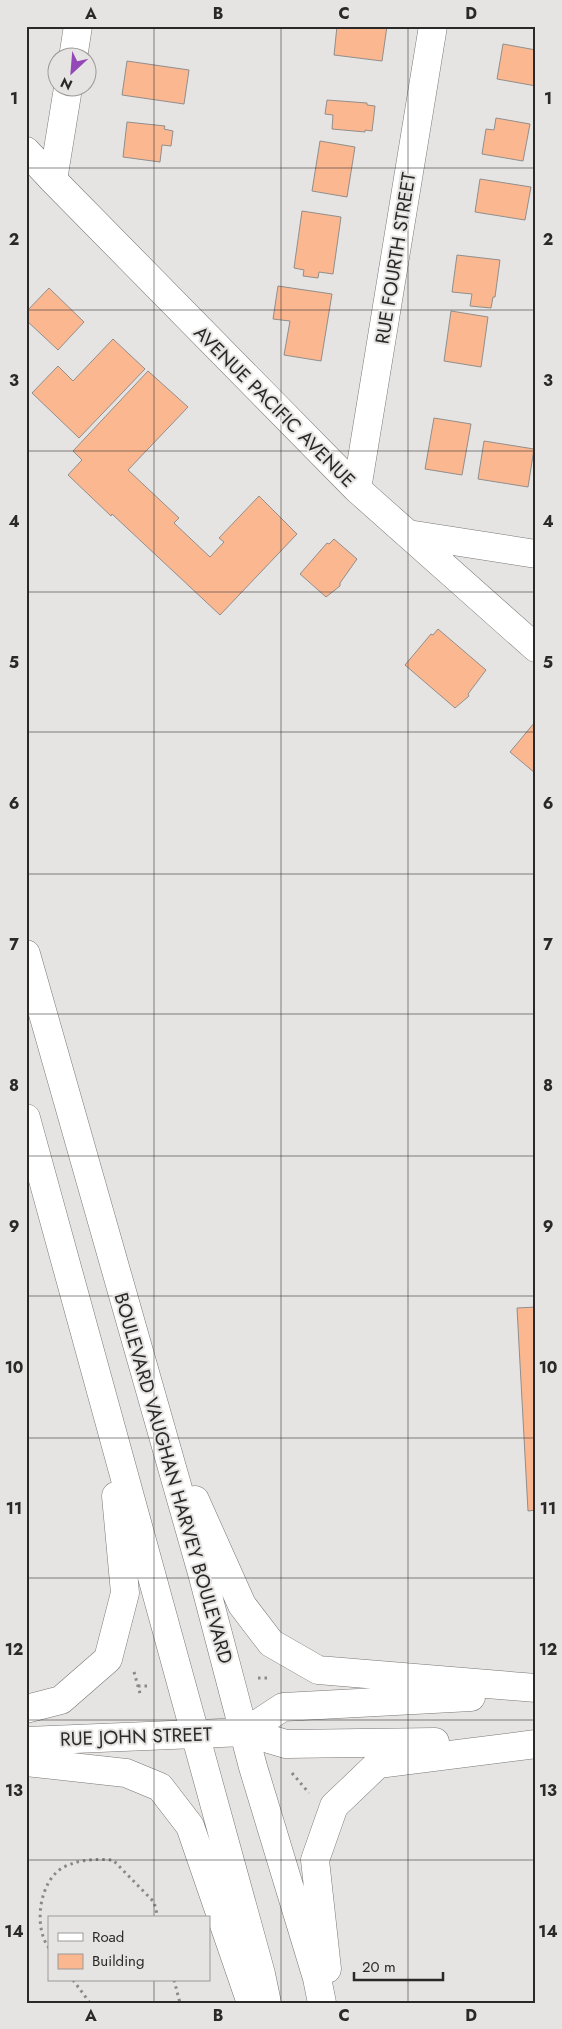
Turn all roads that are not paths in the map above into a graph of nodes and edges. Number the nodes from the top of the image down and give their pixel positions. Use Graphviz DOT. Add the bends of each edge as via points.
graph roads {
  1 [pos="78,26"];
  2 [pos="434,26"];
  3 [pos="75,48"];
  4 [pos="66,98"];
  5 [pos="26,151"];
  6 [pos="53,180"];
  7 [pos="357,489"];
  8 [pos="408,534"];
  9 [pos="536,554"];
  10 [pos="536,648"];
  11 [pos="26,954"];
  12 [pos="26,1118"];
  13 [pos="156,1413"];
  14 [pos="110,1422"];
  15 [pos="536,1688"];
  16 [pos="536,1693"];
  17 [pos="26,1710"];
  18 [pos="245,1732"];
  19 [pos="195,1733"];
  20 [pos="536,1740"];
  21 [pos="26,1741"];
  22 [pos="536,1744"];
  23 [pos="26,1762"];
  24 [pos="251,2003"];
  25 [pos="267,2003"];
  26 [pos="322,2003"];
  27 [pos="330,2003"];
  1 -- 3 [label="main road"];
  2 -- 7 [label="main road, RUE FOURTH STREET"];
  4 -- 6 [label="main road"];
  5 -- 6 [label="main road, AVENUE PACIFIC AVENUE"];
  6 -- 7 [label="main road, AVENUE PACIFIC AVENUE"];
  7 -- 8 [label="main road, AVENUE PACIFIC AVENUE"];
  8 -- 9 [label="main road"];
  8 -- 10 [label="main road, AVENUE PACIFIC AVENUE"];
  11 -- 13 [label="main road, BOULEVARD VAUGHAN HARVEY BOULEVARD"];
  12 -- 14 [label="main road"];
  13 -- 15 [label="main road" via="242,1606 271,1643 318,1670"];
  13 -- 18 [label="main road, BOULEVARD VAUGHAN HARVEY BOULEVARD"];
  14 -- 17 [label="main road" via="126,1594 108,1660 60,1700"];
  14 -- 19 [label="main road"];
  16 -- 18 [label="main road" via="283,1707"];
  18 -- 19 [label="main road, RUE JOHN STREET"];
  18 -- 20 [label="main road" via="286,1744"];
  18 -- 26 [label="main road, BOULEVARD VAUGHAN HARVEY BOULEVARD"];
  19 -- 21 [label="main road, RUE JOHN STREET"];
  19 -- 25 [label="main road"];
  22 -- 27 [label="main road" via="378,1764 334,1806 315,1860"];
  23 -- 24 [label="main road" via="126,1773 160,1787 190,1826"];
}
